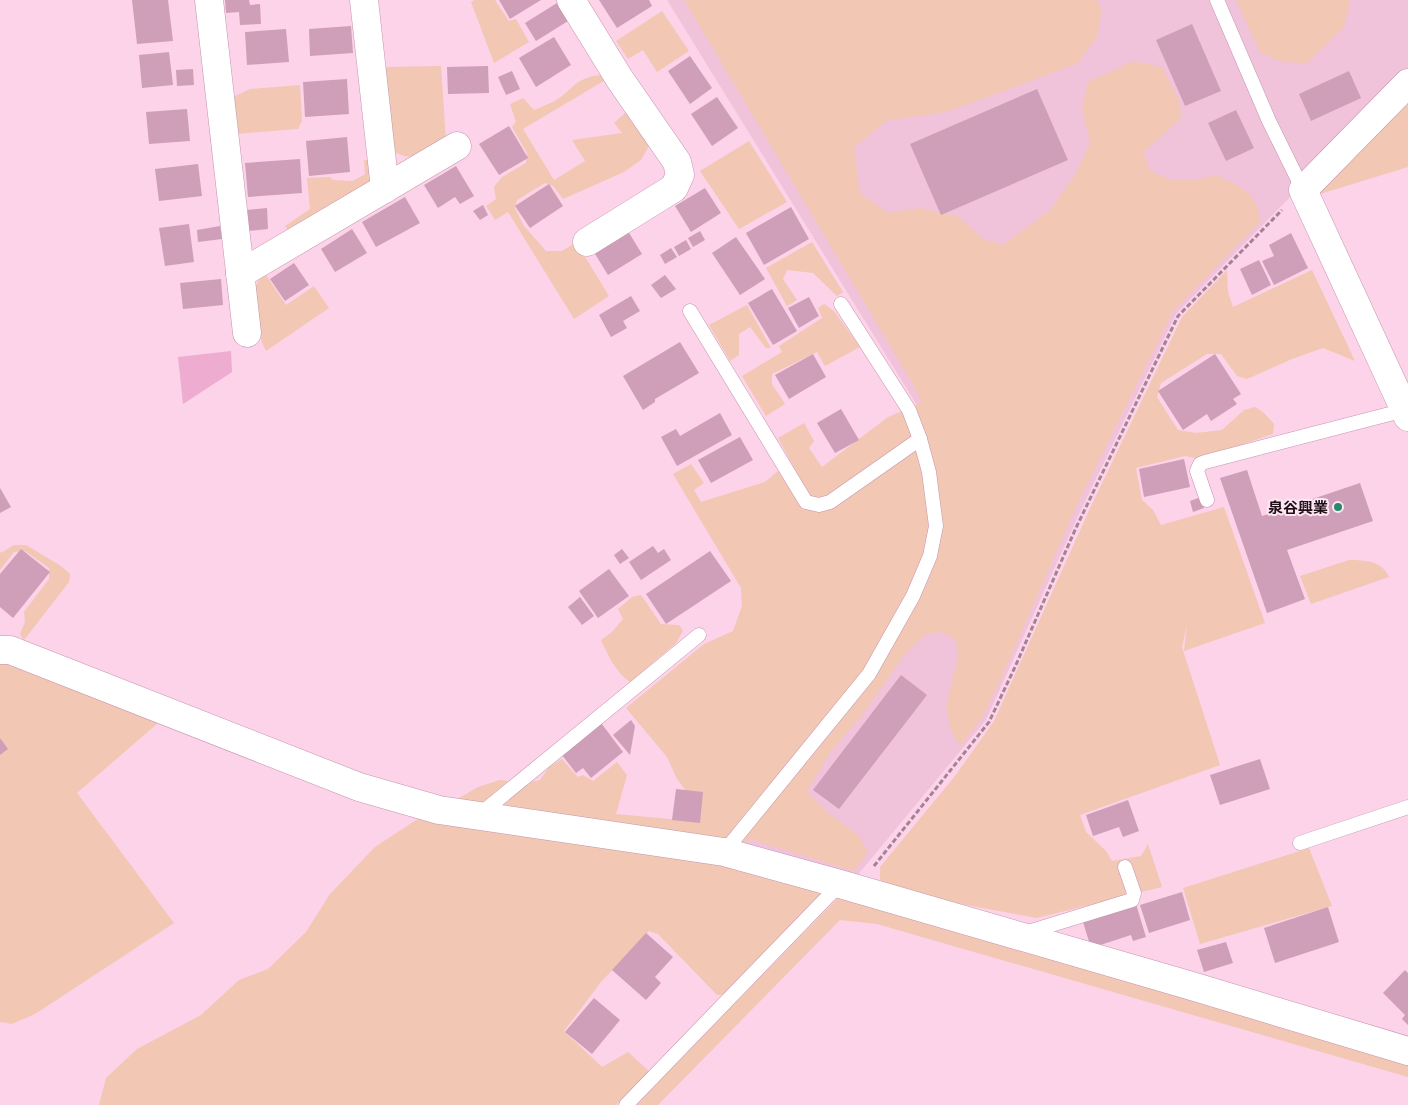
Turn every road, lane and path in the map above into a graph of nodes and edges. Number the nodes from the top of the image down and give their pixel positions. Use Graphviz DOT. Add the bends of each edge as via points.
graph roads {
  1 [pos="209,0"];
  2 [pos="364,0"];
  3 [pos="571,0"];
  4 [pos="1217,0"];
  5 [pos="1408,83"];
  6 [pos="457,146"];
  7 [pos="385,189"];
  8 [pos="1302,190"];
  9 [pos="587,242"];
  10 [pos="240,274"];
  11 [pos="841,304"];
  12 [pos="690,311"];
  13 [pos="247,333"];
  14 [pos="1406,414"];
  15 [pos="920,439"];
  16 [pos="1207,500"];
  17 [pos="699,635"];
  18 [pos="0,650"];
  19 [pos="1408,807"];
  20 [pos="479,816"];
  21 [pos="1300,843"];
  22 [pos="724,852"];
  23 [pos="1124,867"];
  24 [pos="849,887"];
  25 [pos="1018,936"];
  26 [pos="1408,1050"];
  27 [pos="626,1105"];
  1 -- 10 [label="street"];
  2 -- 7 [label="street"];
  3 -- 9 [label="street" via="676,162 680,175 674,188"];
  4 -- 8 [label="lane"];
  5 -- 8 [label="street"];
  6 -- 7 [label="street"];
  7 -- 10 [label="street"];
  8 -- 14 [label="street"];
  8 -- 24 [label="path" via="1178,316 1075,530 989,722 886,850"];
  10 -- 13 [label="street"];
  11 -- 15 [label="lane" via="909,410"];
  12 -- 15 [label="lane" via="806,502 819,505 830,502"];
  14 -- 16 [label="lane" via="1200,464 1197,471"];
  15 -- 22 [label="lane" via="929,472 936,526 930,556 913,596 869,674"];
  17 -- 20 [label="lane"];
  18 -- 20 [label="street" via="10,650 359,787 439,810"];
  19 -- 21 [label="lane"];
  20 -- 22 [label="street"];
  22 -- 24 [label="street"];
  23 -- 25 [label="lane" via="1134,893 1132,900"];
  24 -- 25 [label="street"];
  24 -- 27 [label="lane"];
  25 -- 26 [label="street"];
}
